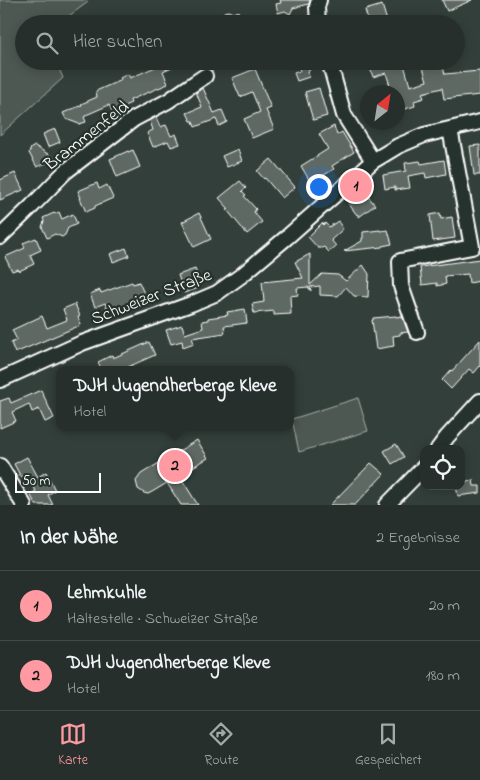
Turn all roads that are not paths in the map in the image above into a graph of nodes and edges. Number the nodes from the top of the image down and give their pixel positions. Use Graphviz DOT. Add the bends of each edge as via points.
graph roads {
  1 [pos="319,0"];
  2 [pos="318,15"];
  3 [pos="332,70"];
  4 [pos="205,76"];
  5 [pos="480,122"];
  6 [pos="450,129"];
  7 [pos="373,161"];
  8 [pos="0,237"];
  9 [pos="417,332"];
  10 [pos="0,380"];
  11 [pos="480,401"];
  12 [pos="441,445"];
  13 [pos="0,466"];
  14 [pos="420,472"];
  15 [pos="24,505"];
  16 [pos="387,505"];
  1 -- 2 [label="street"];
  3 -- 7 [label="street" via="344,115"];
  4 -- 8 [label="street, Brammenfeld" via="134,119 65,172"];
  5 -- 6 [label="street, Schweizer Straße"];
  6 -- 7 [label="street, Schweizer Straße" via="407,142"];
  6 -- 9 [label="street" via="472,247 400,261 401,286"];
  7 -- 10 [label="street, Schweizer Straße" via="286,238 217,293 82,343"];
  11 -- 12 [label="street"];
  13 -- 15 [label="street"];
  14 -- 16 [label="street"];
}
